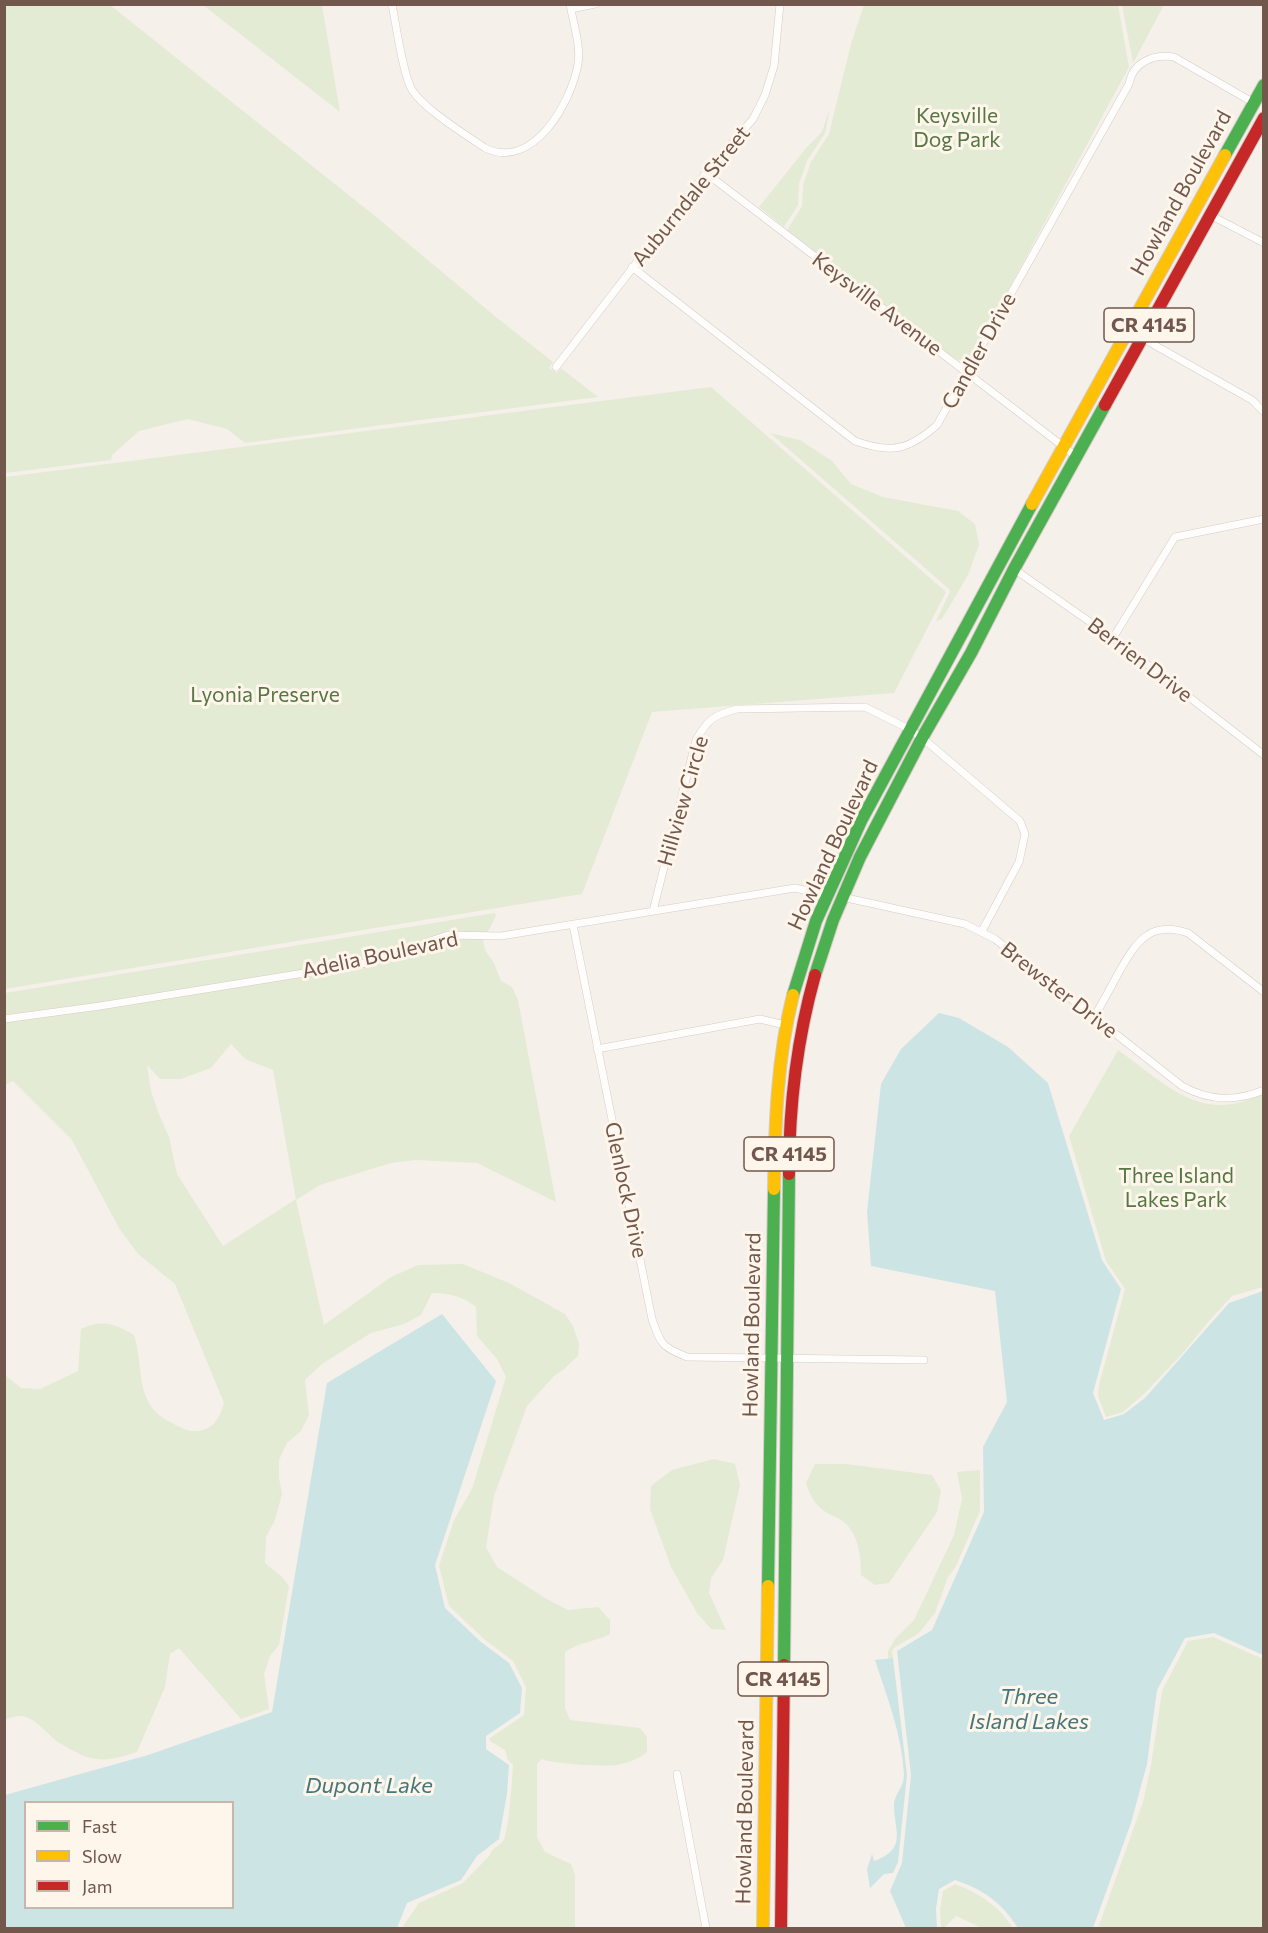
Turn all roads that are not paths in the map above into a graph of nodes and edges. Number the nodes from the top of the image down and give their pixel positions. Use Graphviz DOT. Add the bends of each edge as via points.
graph roads {
  1 [pos="392,4"];
  2 [pos="596,4"];
  3 [pos="780,4"];
  4 [pos="570,7"];
  5 [pos="1263,85"];
  6 [pos="1254,103"];
  7 [pos="1263,118"];
  8 [pos="706,173"];
  9 [pos="1210,215"];
  10 [pos="1263,243"];
  11 [pos="633,267"];
  12 [pos="1142,338"];
  13 [pos="556,367"];
  14 [pos="967,373"];
  15 [pos="1263,412"];
  16 [pos="1063,447"];
  17 [pos="1077,457"];
  18 [pos="1263,519"];
  19 [pos="1014,569"];
  20 [pos="1113,638"];
  21 [pos="909,729"];
  22 [pos="922,738"];
  23 [pos="1263,755"];
  24 [pos="826,895"];
  25 [pos="842,897"];
  26 [pos="654,911"];
  27 [pos="833,920"];
  28 [pos="573,925"];
  29 [pos="982,931"];
  30 [pos="1263,992"];
  31 [pos="1094,1017"];
  32 [pos="4,1019"];
  33 [pos="785,1025"];
  34 [pos="597,1049"];
  35 [pos="1263,1090"];
  36 [pos="771,1359"];
  37 [pos="787,1359"];
  38 [pos="924,1360"];
  39 [pos="677,1774"];
  40 [pos="706,1929"];
  41 [pos="764,1929"];
  42 [pos="781,1929"];
  1 -- 4 [label="street" via="407,75 419,100 485,148 509,153 538,140 572,88 578,46"];
  2 -- 4 [label="street"];
  3 -- 8 [label="street, Auburndale Street" via="774,66 765,95 753,119"];
  5 -- 6 [label="main road, Howland Boulevard / CR 4145"];
  6 -- 14 [label="street, Candler Drive" via="1174,57 1162,55 1137,67"];
  6 -- 16 [label="main road, Howland Boulevard / CR 4145"];
  7 -- 9 [label="main road, Howland Boulevard / CR 4145"];
  8 -- 11 [label="street, Auburndale Street"];
  8 -- 14 [label="street, Keysville Avenue"];
  9 -- 10 [label="street"];
  9 -- 12 [label="main road, Howland Boulevard / CR 4145"];
  11 -- 13 [label="street, Auburndale Street"];
  11 -- 14 [label="street, Candler Drive" via="855,441 875,448 904,447 921,439 937,425"];
  12 -- 15 [label="street" via="1252,400"];
  12 -- 17 [label="main road, Howland Boulevard / CR 4145"];
  14 -- 16 [label="street, Keysville Avenue"];
  16 -- 17 [label="street, Keysville Avenue"];
  16 -- 21 [label="main road, Howland Boulevard / CR 4145"];
  17 -- 19 [label="main road, Howland Boulevard / CR 4145"];
  18 -- 20 [label="street" via="1175,537"];
  19 -- 20 [label="street, Berrien Drive"];
  19 -- 22 [label="main road, Howland Boulevard / CR 4145"];
  20 -- 23 [label="street, Berrien Drive"];
  21 -- 22 [label="street, Hillview Circle"];
  21 -- 24 [label="main road, Howland Boulevard / CR 4145"];
  21 -- 26 [label="street, Hillview Circle" via="865,707 737,709 716,714 696,740"];
  22 -- 25 [label="main road, Howland Boulevard / CR 4145"];
  22 -- 29 [label="street" via="1020,821 1025,834 1019,862"];
  24 -- 26 [label="street, Adelia Boulevard" via="795,888"];
  24 -- 27 [label="main road"];
  24 -- 33 [label="main road, Howland Boulevard / CR 4145"];
  25 -- 27 [label="main road, Howland Boulevard / CR 4145"];
  25 -- 29 [label="street, Brewster Drive"];
  26 -- 28 [label="street, Adelia Boulevard"];
  27 -- 37 [label="main road, Howland Boulevard / CR 4145" via="810,994 791,1110"];
  28 -- 32 [label="street, Adelia Boulevard" via="501,936 448,935 366,963"];
  28 -- 34 [label="street, Glenlock Drive"];
  29 -- 31 [label="street, Brewster Drive"];
  30 -- 31 [label="street" via="1188,933 1157,930 1133,948"];
  31 -- 35 [label="street, Brewster Drive" via="1194,1092 1232,1099"];
  33 -- 34 [label="street" via="760,1019"];
  33 -- 36 [label="main road, Howland Boulevard / CR 4145" via="775,1119"];
  34 -- 36 [label="street, Glenlock Drive" via="658,1338 667,1349 687,1357"];
  36 -- 37 [label="street, Glenlock Drive"];
  36 -- 41 [label="main road, Howland Boulevard / CR 4145"];
  37 -- 38 [label="street, Glenlock Drive"];
  37 -- 42 [label="main road, Howland Boulevard / CR 4145"];
  39 -- 40 [label="street"];
}
